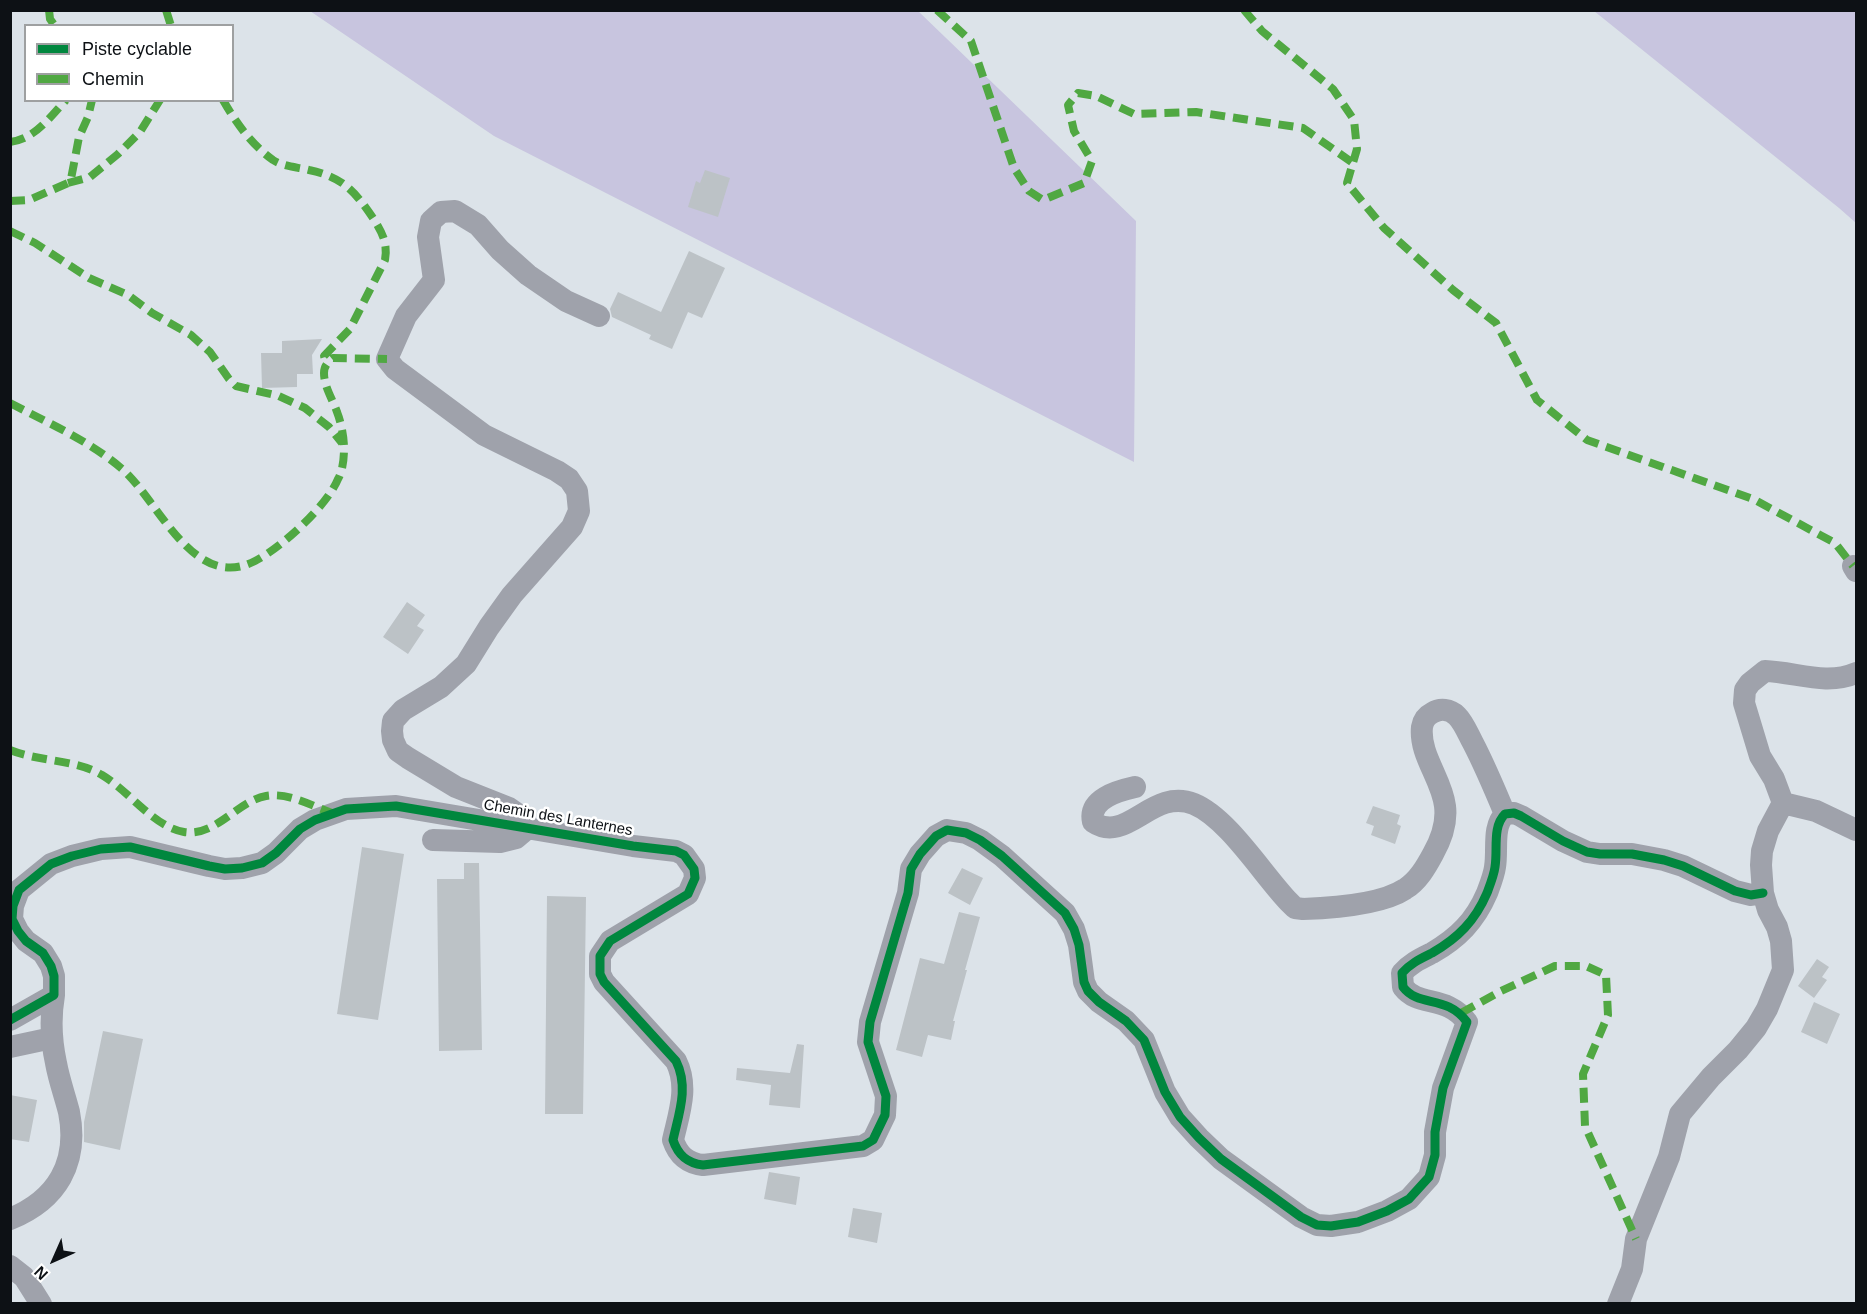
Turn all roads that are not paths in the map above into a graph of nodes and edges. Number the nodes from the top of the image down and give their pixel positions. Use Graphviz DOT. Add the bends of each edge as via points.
graph roads {
  1 [pos="599,316"];
  2 [pos="1857,673"];
  3 [pos="1135,787"];
  4 [pos="1784,803"];
  5 [pos="1505,814"];
  6 [pos="529,827"];
  7 [pos="1857,830"];
  8 [pos="433,840"];
  9 [pos="1763,893"];
  10 [pos="54,994"];
  11 [pos="10,1020"];
  12 [pos="52,1038"];
  13 [pos="10,1047"];
  14 [pos="10,1219"];
  15 [pos="10,1266"];
  16 [pos="41,1304"];
  17 [pos="1618,1304"];
  1 -- 6 [label="street" via="566,301 528,275 478,225 455,211 441,212 431,221 428,237 434,280 406,316 387,359 484,435 557,471 577,491 579,511 572,527 512,595 466,664 393,721 393,740 398,751 456,787 509,808"];
  2 -- 4 [label="street" via="1824,680 1765,671 1745,690 1752,735"];
  3 -- 5 [label="street" via="1108,794 1093,809 1093,822 1108,829 1161,804 1185,801 1196,805 1221,823 1295,908 1303,909 1382,898 1405,890 1429,862 1442,832 1445,806 1423,738 1423,723 1434,711 1448,710 1463,724"];
  4 -- 7 [label="street" via="1816,811"];
  4 -- 9 [label="street" via="1762,851"];
  5 -- 6 [label="street, Chemin des Lanternes" via="1497,831 1495,868 1478,913 1466,930 1402,973 1402,987 1410,994 1452,1007 1467,1022 1443,1088 1429,1177 1409,1199 1387,1212 1331,1226 1317,1225 1301,1217 1221,1159 1180,1117 1144,1040 1088,991 1079,945 1065,913 980,840 947,830 936,836 911,869 908,893 870,1022 868,1042 886,1096 885,1115 873,1140 863,1146 703,1165 687,1160 673,1140 684,1087 682,1073 676,1061 604,982 599,965 610,941 688,894 695,878 690,861 676,850"];
  5 -- 9 [label="street" via="1521,816 1587,852 1664,860 1736,891"];
  6 -- 8 [label="street" via="516,838 500,842"];
  6 -- 10 [label="street, Chemin des Lanternes" via="396,806 376,807 346,809 315,820 262,863 242,868 209,866 130,847 72,856 51,864 31,879 20,890 13,906 12,919 18,931 43,953 51,966"];
  9 -- 17 [label="street" via="1778,927 1783,970 1756,1028 1680,1114 1669,1157 1636,1239 1632,1269"];
  10 -- 11 [label="street"];
  10 -- 12 [label="street, Chemin des Lanternes"];
  12 -- 13 [label="street"];
  12 -- 14 [label="street, Chemin des Lanternes" via="69,1113 69,1154 64,1174 54,1190 28,1212"];
  15 -- 16 [label="street" via="24,1277"];
}
